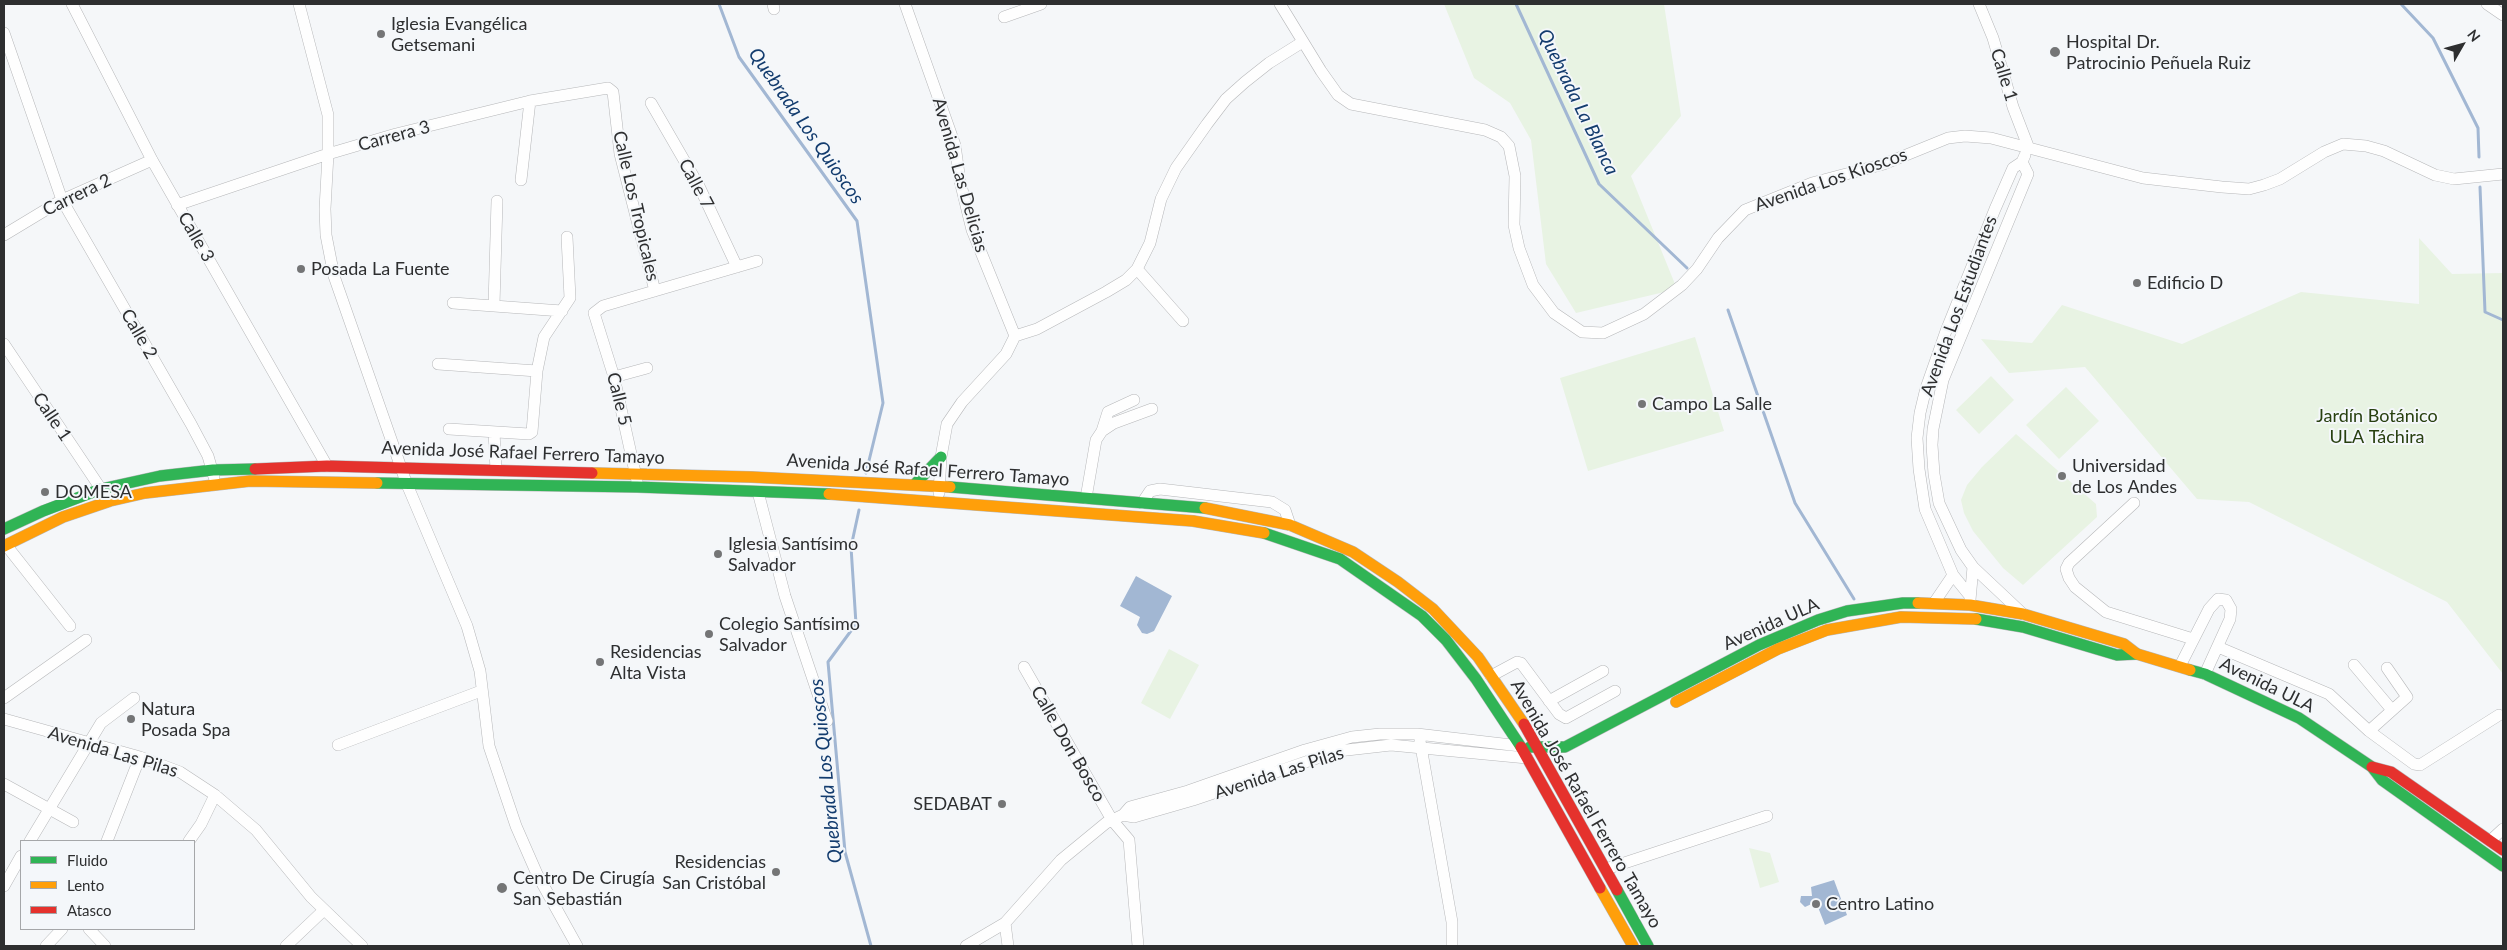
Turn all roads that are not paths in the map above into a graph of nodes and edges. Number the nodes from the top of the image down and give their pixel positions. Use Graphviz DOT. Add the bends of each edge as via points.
graph roads {
  1 [pos="72,4"];
  2 [pos="299,4"];
  3 [pos="905,4"];
  4 [pos="1040,4"];
  5 [pos="1280,4"];
  6 [pos="1979,4"];
  7 [pos="2487,4"];
  8 [pos="2503,15"];
  9 [pos="1004,17"];
  10 [pos="4,33"];
  11 [pos="1301,43"];
  12 [pos="613,92"];
  13 [pos="530,101"];
  14 [pos="651,103"];
  15 [pos="2028,146"];
  16 [pos="328,154"];
  17 [pos="152,160"];
  18 [pos="2022,162"];
  19 [pos="2503,174"];
  20 [pos="521,180"];
  21 [pos="62,200"];
  22 [pos="497,201"];
  23 [pos="178,205"];
  24 [pos="4,235"];
  25 [pos="567,238"];
  26 [pos="757,261"];
  27 [pos="737,267"];
  28 [pos="1137,270"];
  29 [pos="656,291"];
  30 [pos="453,303"];
  31 [pos="494,305"];
  32 [pos="562,311"];
  33 [pos="1182,321"];
  34 [pos="1014,336"];
  35 [pos="4,344"];
  36 [pos="438,364"];
  37 [pos="648,368"];
  38 [pos="536,371"];
  39 [pos="614,377"];
  40 [pos="1134,400"];
  41 [pos="1152,409"];
  42 [pos="449,429"];
  43 [pos="1102,430"];
  44 [pos="494,432"];
  45 [pos="941,457"];
  46 [pos="327,466"];
  47 [pos="401,468"];
  48 [pos="213,470"];
  49 [pos="496,470"];
  50 [pos="636,474"];
  51 [pos="406,482"];
  52 [pos="216,484"];
  53 [pos="915,484"];
  54 [pos="939,486"];
  55 [pos="637,487"];
  56 [pos="101,489"];
  57 [pos="758,492"];
  58 [pos="1086,498"];
  59 [pos="939,500"];
  60 [pos="1142,503"];
  61 [pos="2134,503"];
  62 [pos="1290,524"];
  63 [pos="4,529"];
  64 [pos="5,545"];
  65 [pos="1973,567"];
  66 [pos="1953,575"];
  67 [pos="1970,600"];
  68 [pos="1934,603"];
  69 [pos="2023,614"];
  70 [pos="1971,618"];
  71 [pos="70,626"];
  72 [pos="2193,639"];
  73 [pos="86,640"];
  74 [pos="2218,646"];
  75 [pos="2137,654"];
  76 [pos="2354,665"];
  77 [pos="2180,666"];
  78 [pos="1024,668"];
  79 [pos="2387,668"];
  80 [pos="1603,671"];
  81 [pos="2205,674"];
  82 [pos="1491,676"];
  83 [pos="481,691"];
  84 [pos="1614,691"];
  85 [pos="4,698"];
  86 [pos="134,698"];
  87 [pos="1549,701"];
  88 [pos="2392,710"];
  89 [pos="2499,715"];
  90 [pos="4,719"];
  91 [pos="826,721"];
  92 [pos="2370,731"];
  93 [pos="1419,734"];
  94 [pos="90,744"];
  95 [pos="338,745"];
  96 [pos="1520,746"];
  97 [pos="1420,747"];
  98 [pos="1541,753"];
  99 [pos="140,757"];
  100 [pos="1527,758"];
  101 [pos="2372,766"];
  102 [pos="4,784"];
  103 [pos="216,795"];
  104 [pos="49,808"];
  105 [pos="1767,816"];
  106 [pos="1117,817"];
  107 [pos="73,822"];
  108 [pos="2503,829"];
  109 [pos="31,840"];
  110 [pos="107,840"];
  111 [pos="190,840"];
  112 [pos="2491,840"];
  113 [pos="2503,850"];
  114 [pos="20,858"];
  115 [pos="2503,866"];
  116 [pos="1606,870"];
  117 [pos="4,886"];
  118 [pos="324,910"];
  119 [pos="1005,923"];
  120 [pos="61,930"];
  121 [pos="89,930"];
  122 [pos="46,946"];
  123 [pos="105,946"];
  124 [pos="286,946"];
  125 [pos="362,946"];
  126 [pos="577,946"];
  127 [pos="966,946"];
  128 [pos="1008,946"];
  129 [pos="1138,946"];
  130 [pos="1452,946"];
  131 [pos="1633,946"];
  132 [pos="1648,946"];
  1 -- 17 [label="street, Calle 3"];
  2 -- 16 [label="street" via="326,104"];
  3 -- 34 [label="street, Avenida Las Delicias" via="955,145 972,230"];
  4 -- 9 [label="street"];
  5 -- 11 [label="street, Avenida Los Kioscos"];
  6 -- 15 [label="street, Calle 1"];
  7 -- 8 [label="street"];
  10 -- 21 [label="street, Calle 2"];
  11 -- 15 [label="street, Avenida Los Kioscos" via="1338,95 1351,104 1485,130 1501,137 1510,146 1514,225 1533,285 1554,313 1582,332 1603,333 1644,314 1682,285 1718,238 1745,210 1767,199 1884,164 1948,138 1991,138"];
  11 -- 28 [label="street" via="1244,82 1207,124 1176,168 1161,199 1150,243"];
  12 -- 13 [label="street, Carrera 3" via="604,87"];
  12 -- 29 [label="street, Calle Los Tropicales" via="620,154"];
  13 -- 16 [label="street, Carrera 3"];
  13 -- 20 [label="street"];
  14 -- 27 [label="street, Calle 7" via="699,186"];
  15 -- 18 [label="street, Avenida Los Estudiantes"];
  15 -- 19 [label="street" via="2143,178 2249,189 2280,179 2343,144 2384,151 2436,175 2454,179"];
  16 -- 23 [label="street, Carrera 3"];
  16 -- 47 [label="street" via="326,235 334,276"];
  17 -- 21 [label="street, Carrera 2"];
  17 -- 23 [label="street, Calle 3"];
  18 -- 65 [label="street, Avenida Los Estudiantes" via="2028,174 1943,380 1933,429 1934,474 1939,503 1961,550"];
  18 -- 66 [label="street, Avenida Los Estudiantes" via="2013,168 1995,209 1946,331 1920,413 1917,438 1925,509"];
  21 -- 24 [label="street, Carrera 2"];
  21 -- 48 [label="street, Calle 2" via="191,424"];
  22 -- 31 [label="street"];
  23 -- 46 [label="street, Calle 3"];
  25 -- 32 [label="street" via="570,298"];
  26 -- 27 [label="street"];
  27 -- 29 [label="street"];
  28 -- 33 [label="street"];
  28 -- 34 [label="street" via="1106,292 1037,329"];
  29 -- 39 [label="street, Calle 5" via="602,306 594,313"];
  30 -- 31 [label="street"];
  31 -- 32 [label="street"];
  32 -- 38 [label="street" via="547,330"];
  34 -- 45 [label="street" via="1006,354 962,402 947,424"];
  35 -- 56 [label="street, Calle 1"];
  36 -- 38 [label="street"];
  37 -- 39 [label="street"];
  38 -- 44 [label="street" via="532,432"];
  39 -- 50 [label="street, Calle 5"];
  40 -- 43 [label="street" via="1108,412"];
  41 -- 43 [label="street"];
  42 -- 44 [label="street"];
  43 -- 58 [label="street" via="1096,440"];
  44 -- 49 [label="street"];
  45 -- 53 [label="street"];
  45 -- 54 [label="street"];
  46 -- 47 [label="street, Avenida José Rafael Ferrero Tamayo"];
  46 -- 48 [label="street, Avenida José Rafael Ferrero Tamayo"];
  47 -- 49 [label="street, Avenida José Rafael Ferrero Tamayo"];
  47 -- 51 [label="street"];
  48 -- 52 [label="street, Calle 2"];
  48 -- 56 [label="street, Avenida José Rafael Ferrero Tamayo" via="160,476"];
  49 -- 50 [label="street, Avenida José Rafael Ferrero Tamayo"];
  50 -- 53 [label="street, Avenida José Rafael Ferrero Tamayo"];
  50 -- 55 [label="street, Calle 5"];
  51 -- 52 [label="street, Avenida José Rafael Ferrero Tamayo" via="250,481"];
  51 -- 55 [label="street, Avenida José Rafael Ferrero Tamayo"];
  51 -- 83 [label="street" via="467,626 480,672"];
  52 -- 64 [label="street, Avenida José Rafael Ferrero Tamayo" via="145,492 110,501 62,517"];
  53 -- 54 [label="street, Avenida José Rafael Ferrero Tamayo"];
  54 -- 58 [label="street, Avenida José Rafael Ferrero Tamayo"];
  54 -- 59 [label="street"];
  55 -- 57 [label="street, Avenida José Rafael Ferrero Tamayo"];
  56 -- 63 [label="street, Avenida José Rafael Ferrero Tamayo"];
  57 -- 59 [label="street, Avenida José Rafael Ferrero Tamayo"];
  57 -- 91 [label="street" via="785,596"];
  58 -- 60 [label="street, Avenida José Rafael Ferrero Tamayo"];
  59 -- 96 [label="street, Avenida José Rafael Ferrero Tamayo" via="1225,525 1276,536 1340,559 1422,616 1446,640"];
  60 -- 62 [label="street, Avenida José Rafael Ferrero Tamayo" via="1206,508"];
  60 -- 62 [label="street" via="1150,491 1160,490 1272,502 1285,510"];
  61 -- 72 [label="street" via="2068,563 2069,578 2075,587 2106,612"];
  62 -- 82 [label="street, Avenida José Rafael Ferrero Tamayo" via="1346,549 1433,608"];
  64 -- 71 [label="street"];
  65 -- 67 [label="street"];
  65 -- 69 [label="street, Avenida Los Estudiantes"];
  66 -- 67 [label="street, Avenida Los Estudiantes"];
  66 -- 68 [label="street"];
  67 -- 68 [label="street, Avenida ULA"];
  67 -- 69 [label="street, Avenida ULA"];
  67 -- 70 [label="street"];
  68 -- 98 [label="street, Avenida ULA" via="1903,603 1847,611 1818,620 1759,645 1565,746"];
  69 -- 75 [label="street, Avenida ULA" via="2124,644"];
  70 -- 75 [label="street, Avenida ULA" via="2022,627 2118,655"];
  70 -- 98 [label="street, Avenida ULA" via="1901,617 1827,630 1778,649 1570,756"];
  72 -- 74 [label="street" via="2213,602 2226,600 2231,609 2230,619"];
  72 -- 77 [label="street"];
  73 -- 85 [label="street"];
  74 -- 81 [label="street"];
  74 -- 92 [label="street" via="2329,694"];
  75 -- 77 [label="street, Avenida ULA"];
  76 -- 88 [label="street"];
  77 -- 81 [label="street, Avenida ULA"];
  78 -- 106 [label="street, Calle Don Bosco"];
  79 -- 88 [label="street" via="2408,694"];
  80 -- 87 [label="street"];
  81 -- 101 [label="street, Avenida ULA" via="2299,718"];
  82 -- 87 [label="street" via="1517,662 1521,663"];
  82 -- 98 [label="street, Avenida José Rafael Ferrero Tamayo"];
  83 -- 95 [label="street"];
  83 -- 126 [label="street" via="489,746 516,826 537,874"];
  84 -- 87 [label="street" via="1566,718"];
  86 -- 94 [label="street" via="101,723"];
  88 -- 92 [label="street"];
  89 -- 92 [label="street" via="2420,765 2410,763"];
  90 -- 94 [label="street, Avenida Las Pilas"];
  93 -- 96 [label="street, Avenida Las Pilas"];
  93 -- 97 [label="street"];
  93 -- 106 [label="street, Avenida Las Pilas" via="1380,734 1324,744 1188,791 1130,807"];
  94 -- 99 [label="street, Avenida Las Pilas"];
  94 -- 104 [label="street"];
  96 -- 98 [label="street, Avenida ULA"];
  96 -- 100 [label="street, Avenida José Rafael Ferrero Tamayo"];
  97 -- 100 [label="street, Avenida Las Pilas"];
  97 -- 106 [label="street, Avenida Las Pilas" via="1391,745 1338,751 1193,800 1134,817"];
  97 -- 130 [label="street" via="1452,922"];
  98 -- 100 [label="street, Avenida ULA"];
  98 -- 116 [label="street, Avenida José Rafael Ferrero Tamayo"];
  99 -- 103 [label="street, Avenida Las Pilas" via="180,772"];
  99 -- 110 [label="street"];
  100 -- 131 [label="street, Avenida José Rafael Ferrero Tamayo"];
  101 -- 112 [label="street, Avenida ULA" via="2391,772"];
  101 -- 115 [label="street, Avenida ULA" via="2382,780"];
  102 -- 104 [label="street"];
  103 -- 111 [label="street"];
  103 -- 118 [label="street, Avenida Las Pilas" via="256,830"];
  104 -- 107 [label="street"];
  104 -- 109 [label="street"];
  105 -- 116 [label="street"];
  106 -- 119 [label="street, Avenida Las Pilas" via="1061,860"];
  106 -- 129 [label="street, Calle Don Bosco" via="1129,840"];
  108 -- 112 [label="street"];
  112 -- 113 [label="street, Avenida ULA"];
  114 -- 117 [label="street"];
  116 -- 132 [label="street, Avenida José Rafael Ferrero Tamayo"];
  118 -- 124 [label="street"];
  118 -- 125 [label="street, Avenida Las Pilas"];
  119 -- 127 [label="street, Avenida Las Pilas"];
  119 -- 128 [label="street"];
  120 -- 122 [label="street"];
  121 -- 123 [label="street"];
}
